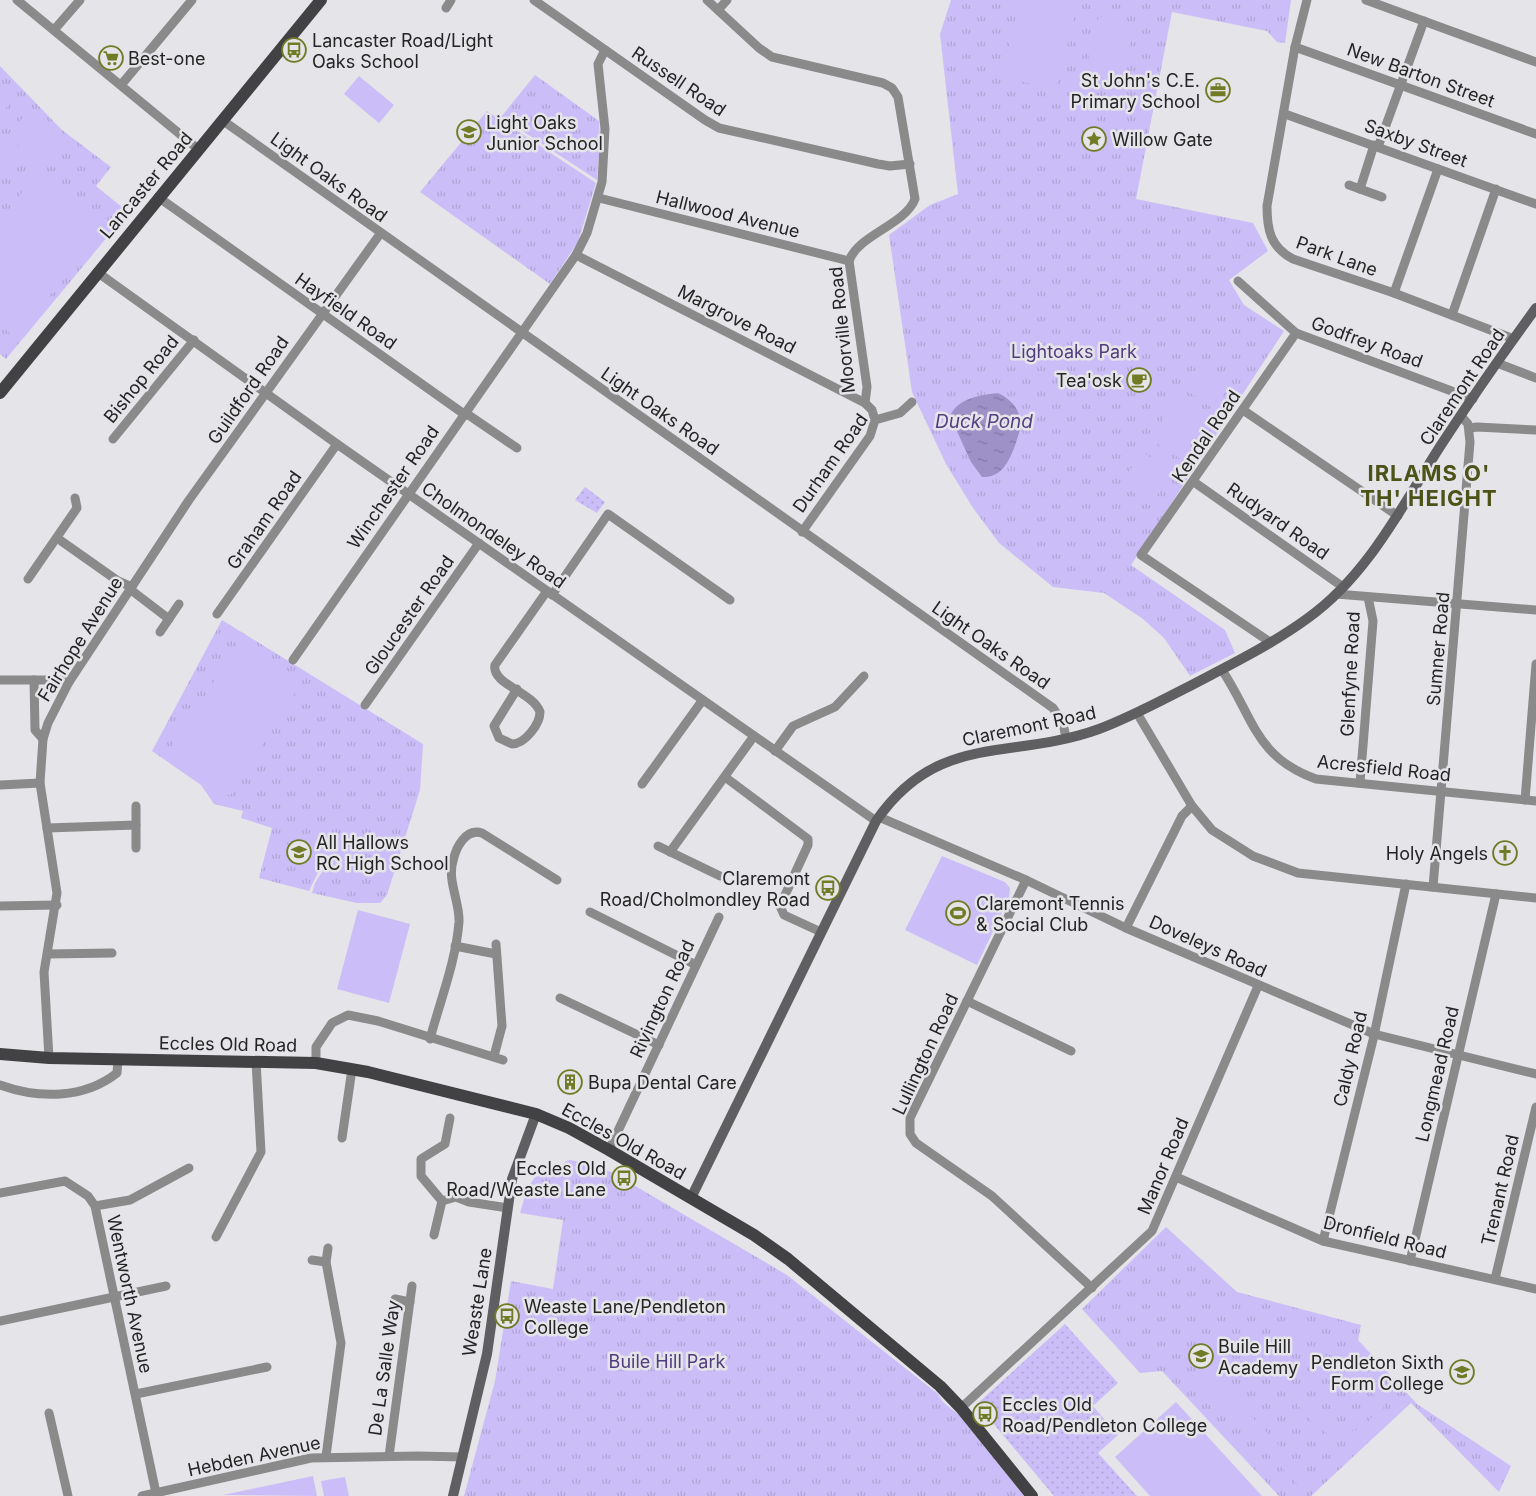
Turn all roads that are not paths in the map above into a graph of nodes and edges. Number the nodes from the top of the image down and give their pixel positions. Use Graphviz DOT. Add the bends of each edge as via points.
graph roads {
  1 [pos="17,0"];
  2 [pos="80,0"];
  3 [pos="192,0"];
  4 [pos="321,0"];
  5 [pos="451,0"];
  6 [pos="534,0"];
  7 [pos="707,0"];
  8 [pos="726,0"];
  9 [pos="1307,0"];
  10 [pos="1366,0"];
  11 [pos="446,8"];
  12 [pos="718,10"];
  13 [pos="1424,21"];
  14 [pos="54,30"];
  15 [pos="1295,47"];
  16 [pos="605,50"];
  17 [pos="1536,62"];
  18 [pos="121,85"];
  19 [pos="1401,85"];
  20 [pos="1285,114"];
  21 [pos="222,120"];
  22 [pos="1536,134"];
  23 [pos="1376,146"];
  24 [pos="198,149"];
  25 [pos="910,164"];
  26 [pos="1438,169"];
  27 [pos="1349,185"];
  28 [pos="1360,189"];
  29 [pos="1496,189"];
  30 [pos="158,197"];
  31 [pos="1382,197"];
  32 [pos="599,198"];
  33 [pos="1536,204"];
  34 [pos="380,234"];
  35 [pos="576,255"];
  36 [pos="849,261"];
  37 [pos="97,272"];
  38 [pos="1238,281"];
  39 [pos="1394,293"];
  40 [pos="1536,308"];
  41 [pos="322,313"];
  42 [pos="1452,315"];
  43 [pos="1296,333"];
  44 [pos="522,334"];
  45 [pos="1514,339"];
  46 [pos="194,340"];
  47 [pos="1497,363"];
  48 [pos="1536,378"];
  49 [pos="0,393"];
  50 [pos="266,394"];
  51 [pos="1472,399"];
  52 [pos="912,402"];
  53 [pos="865,403"];
  54 [pos="1243,410"];
  55 [pos="464,414"];
  56 [pos="1461,416"];
  57 [pos="875,420"];
  58 [pos="1470,428"];
  59 [pos="1536,430"];
  60 [pos="113,439"];
  61 [pos="337,444"];
  62 [pos="517,448"];
  63 [pos="1194,482"];
  64 [pos="409,494"];
  65 [pos="75,498"];
  66 [pos="1398,516"];
  67 [pos="802,532"];
  68 [pos="57,538"];
  69 [pos="479,543"];
  70 [pos="146,567"];
  71 [pos="28,579"];
  72 [pos="132,588"];
  73 [pos="1340,590"];
  74 [pos="549,593"];
  75 [pos="1368,597"];
  76 [pos="730,600"];
  77 [pos="180,604"];
  78 [pos="1458,604"];
  79 [pos="1536,610"];
  80 [pos="217,614"];
  81 [pos="169,619"];
  82 [pos="160,632"];
  83 [pos="1270,642"];
  84 [pos="293,660"];
  85 [pos="1536,664"];
  86 [pos="1222,670"];
  87 [pos="864,676"];
  88 [pos="0,680"];
  89 [pos="34,680"];
  90 [pos="70,682"];
  91 [pos="517,690"];
  92 [pos="702,701"];
  93 [pos="365,705"];
  94 [pos="1137,713"];
  95 [pos="754,736"];
  96 [pos="1066,738"];
  97 [pos="43,739"];
  98 [pos="776,751"];
  99 [pos="725,777"];
  100 [pos="40,783"];
  101 [pos="1360,783"];
  102 [pos="642,784"];
  103 [pos="0,785"];
  104 [pos="1443,791"];
  105 [pos="1525,800"];
  106 [pos="1536,801"];
  107 [pos="136,806"];
  108 [pos="1192,806"];
  109 [pos="877,819"];
  110 [pos="136,825"];
  111 [pos="47,828"];
  112 [pos="658,846"];
  113 [pos="136,848"];
  114 [pos="670,852"];
  115 [pos="720,876"];
  116 [pos="558,880"];
  117 [pos="1026,880"];
  118 [pos="1406,884"];
  119 [pos="1433,886"];
  120 [pos="1496,894"];
  121 [pos="1536,898"];
  122 [pos="57,905"];
  123 [pos="0,906"];
  124 [pos="590,912"];
  125 [pos="719,917"];
  126 [pos="1126,928"];
  127 [pos="821,932"];
  128 [pos="496,944"];
  129 [pos="455,946"];
  130 [pos="112,953"];
  131 [pos="48,954"];
  132 [pos="496,954"];
  133 [pos="696,965"];
  134 [pos="1258,986"];
  135 [pos="560,998"];
  136 [pos="968,1001"];
  137 [pos="1374,1034"];
  138 [pos="430,1038"];
  139 [pos="659,1045"];
  140 [pos="1071,1051"];
  141 [pos="0,1054"];
  142 [pos="1459,1056"];
  143 [pos="49,1058"];
  144 [pos="118,1059"];
  145 [pos="256,1061"];
  146 [pos="316,1063"];
  147 [pos="352,1069"];
  148 [pos="1536,1074"];
  149 [pos="0,1085"];
  150 [pos="1536,1107"];
  151 [pos="536,1114"];
  152 [pos="450,1118"];
  153 [pos="342,1138"];
  154 [pos="609,1150"];
  155 [pos="189,1168"];
  156 [pos="1176,1177"];
  157 [pos="0,1193"];
  158 [pos="691,1198"];
  159 [pos="442,1201"];
  160 [pos="95,1206"];
  161 [pos="508,1208"];
  162 [pos="434,1235"];
  163 [pos="216,1237"];
  164 [pos="1324,1240"];
  165 [pos="328,1248"];
  166 [pos="312,1260"];
  167 [pos="1410,1261"];
  168 [pos="326,1262"];
  169 [pos="1495,1279"];
  170 [pos="166,1286"];
  171 [pos="412,1286"];
  172 [pos="1092,1288"];
  173 [pos="1536,1289"];
  174 [pos="114,1296"];
  175 [pos="395,1300"];
  176 [pos="410,1302"];
  177 [pos="0,1321"];
  178 [pos="267,1367"];
  179 [pos="136,1394"];
  180 [pos="961,1408"];
  181 [pos="49,1413"];
  182 [pos="326,1456"];
  183 [pos="389,1456"];
  184 [pos="463,1457"];
  185 [pos="156,1493"];
  186 [pos="68,1496"];
  187 [pos="142,1496"];
  188 [pos="453,1496"];
  189 [pos="1032,1496"];
  1 -- 14 [label="street"];
  2 -- 14 [label="street"];
  3 -- 18 [label="street"];
  4 -- 21 [label="main road, Lancaster Road"];
  5 -- 11 [label="street"];
  6 -- 16 [label="street, Russell Road"];
  7 -- 12 [label="street, Moorville Road"];
  8 -- 12 [label="street"];
  9 -- 15 [label="street, Park Lane"];
  10 -- 13 [label="street"];
  12 -- 25 [label="street, Moorville Road" via="772,57 883,83 892,88 898,97"];
  13 -- 17 [label="street"];
  13 -- 19 [label="street"];
  14 -- 18 [label="street"];
  15 -- 19 [label="street, New Barton Street"];
  15 -- 20 [label="street, Park Lane"];
  16 -- 25 [label="street, Russell Road" via="719,128 878,164"];
  16 -- 32 [label="street, Winchester Road" via="598,64 606,147"];
  18 -- 24 [label="street"];
  19 -- 22 [label="street, New Barton Street"];
  19 -- 23 [label="street"];
  20 -- 23 [label="street, Saxby Street"];
  20 -- 39 [label="street, Park Lane" via="1267,206 1267,225 1274,243 1293,259"];
  21 -- 24 [label="main road, Lancaster Road"];
  21 -- 34 [label="street, Light Oaks Road"];
  23 -- 26 [label="street, Saxby Street"];
  23 -- 28 [label="street"];
  24 -- 30 [label="main road, Lancaster Road"];
  25 -- 36 [label="street, Moorville Road" via="915,195 911,206 855,250"];
  26 -- 29 [label="street, Saxby Street"];
  26 -- 39 [label="street"];
  27 -- 28 [label="street"];
  28 -- 31 [label="street"];
  29 -- 33 [label="street, Saxby Street"];
  29 -- 42 [label="street"];
  30 -- 37 [label="main road, Lancaster Road"];
  30 -- 41 [label="street, Hayfield Road"];
  32 -- 35 [label="street, Winchester Road"];
  32 -- 36 [label="street, Hallwood Avenue"];
  34 -- 41 [label="street, Guildford Road"];
  34 -- 44 [label="street, Light Oaks Road"];
  35 -- 44 [label="street, Winchester Road"];
  35 -- 53 [label="street, Margrove Road"];
  36 -- 53 [label="street, Moorville Road" via="867,387"];
  37 -- 46 [label="street, Cholmondeley Road"];
  37 -- 49 [label="main road, Lancaster Road"];
  38 -- 43 [label="street, Godfrey Road"];
  39 -- 42 [label="street, Park Lane"];
  40 -- 45 [label="main road, Claremont Road"];
  41 -- 50 [label="street, Guildford Road"];
  41 -- 55 [label="street, Hayfield Road"];
  42 -- 45 [label="street, Park Lane"];
  43 -- 51 [label="street, Godfrey Road"];
  43 -- 54 [label="street, Kendal Road"];
  44 -- 55 [label="street, Winchester Road"];
  44 -- 67 [label="street, Light Oaks Road"];
  45 -- 47 [label="main road, Claremont Road"];
  46 -- 50 [label="street, Cholmondeley Road"];
  46 -- 60 [label="street, Bishop Road"];
  47 -- 48 [label="street"];
  47 -- 51 [label="main road, Claremont Road"];
  50 -- 61 [label="street, Cholmondeley Road"];
  50 -- 70 [label="street, Guildford Road" via="188,500"];
  51 -- 56 [label="main road, Claremont Road"];
  52 -- 57 [label="street, Durham Road" via="900,413"];
  53 -- 57 [label="street"];
  54 -- 63 [label="street, Kendal Road"];
  54 -- 66 [label="street"];
  55 -- 62 [label="street, Hayfield Road"];
  55 -- 64 [label="street, Winchester Road"];
  56 -- 58 [label="street"];
  56 -- 66 [label="main road, Claremont Road"];
  57 -- 67 [label="street, Durham Road" via="870,436"];
  58 -- 59 [label="street"];
  58 -- 78 [label="street, Sumner Road"];
  61 -- 64 [label="street, Cholmondeley Road"];
  61 -- 80 [label="street, Graham Road"];
  63 -- 73 [label="street, Rudyard Road"];
  63 -- 83 [label="street, Kendal Road" via="1142,556"];
  64 -- 69 [label="street, Cholmondeley Road"];
  64 -- 84 [label="street, Winchester Road"];
  65 -- 68 [label="street" via="77,508"];
  66 -- 73 [label="main road, Claremont Road" via="1368,559"];
  67 -- 96 [label="street, Light Oaks Road" via="1053,708 1061,718"];
  68 -- 71 [label="street"];
  68 -- 72 [label="street"];
  69 -- 74 [label="street, Cholmondeley Road"];
  69 -- 93 [label="street, Gloucester Road"];
  70 -- 72 [label="street, Fairhope Avenue"];
  72 -- 81 [label="street"];
  72 -- 90 [label="street, Fairhope Avenue"];
  73 -- 75 [label="street"];
  73 -- 83 [label="main road, Claremont Road" via="1309,618"];
  74 -- 76 [label="street" via="608,514"];
  74 -- 91 [label="street" via="495,665 495,674"];
  74 -- 92 [label="street, Cholmondeley Road"];
  75 -- 78 [label="street"];
  75 -- 101 [label="street, Glenfyne Road" via="1373,621"];
  77 -- 81 [label="street"];
  78 -- 79 [label="street"];
  78 -- 104 [label="street, Sumner Road"];
  81 -- 82 [label="street"];
  83 -- 86 [label="main road, Claremont Road"];
  85 -- 105 [label="street"];
  86 -- 94 [label="main road, Claremont Road"];
  86 -- 101 [label="street, Acresfield Road" via="1264,746 1277,758 1294,770 1316,779"];
  87 -- 98 [label="street" via="835,707 793,726"];
  88 -- 89 [label="street"];
  89 -- 90 [label="street"];
  89 -- 97 [label="street" via="35,730"];
  90 -- 97 [label="street, Fairhope Avenue"];
  91 -- 91 [label="street" via="536,704 540,716 524,740 512,744 499,738 494,726"];
  92 -- 95 [label="street, Cholmondeley Road"];
  92 -- 102 [label="street"];
  94 -- 96 [label="main road, Claremont Road"];
  94 -- 108 [label="street"];
  95 -- 98 [label="street, Cholmondeley Road"];
  95 -- 99 [label="street"];
  96 -- 109 [label="main road, Claremont Road" via="943,762 914,780"];
  97 -- 100 [label="street, Fairhope Avenue"];
  98 -- 109 [label="street, Cholmondeley Road"];
  99 -- 114 [label="street"];
  99 -- 127 [label="street" via="808,839 780,906 784,915"];
  100 -- 103 [label="street"];
  100 -- 111 [label="street, Fairhope Avenue"];
  101 -- 104 [label="street, Acresfield Road"];
  104 -- 105 [label="street, Acresfield Road"];
  104 -- 119 [label="street, Sumner Road"];
  105 -- 106 [label="street, Acresfield Road"];
  107 -- 110 [label="street"];
  108 -- 118 [label="street" via="1212,830 1275,866 1298,873"];
  108 -- 126 [label="street" via="1182,816"];
  109 -- 117 [label="street, Doveleys Road"];
  109 -- 127 [label="main road, Claremont Road"];
  110 -- 111 [label="street"];
  110 -- 113 [label="street"];
  111 -- 122 [label="street, Fairhope Avenue"];
  112 -- 114 [label="street"];
  114 -- 115 [label="street"];
  116 -- 129 [label="street" via="482,833 468,834 457,849 452,864 459,920"];
  117 -- 126 [label="street, Doveleys Road"];
  117 -- 136 [label="street, Lullington Road"];
  118 -- 119 [label="street"];
  118 -- 137 [label="street, Caldy Road"];
  119 -- 120 [label="street"];
  120 -- 121 [label="street"];
  120 -- 142 [label="street, Longmead Road"];
  122 -- 123 [label="street"];
  122 -- 131 [label="street, Fairhope Avenue"];
  124 -- 133 [label="street"];
  125 -- 133 [label="street, Rivington Road"];
  126 -- 134 [label="street, Doveleys Road"];
  127 -- 158 [label="main road, Claremont Road"];
  128 -- 132 [label="street"];
  129 -- 132 [label="street"];
  129 -- 138 [label="street"];
  130 -- 131 [label="street"];
  131 -- 143 [label="street, Fairhope Avenue" via="44,972"];
  132 -- 138 [label="street" via="502,1026 498,1058"];
  133 -- 139 [label="street, Rivington Road"];
  134 -- 137 [label="street, Doveleys Road"];
  134 -- 156 [label="street, Manor Road"];
  135 -- 139 [label="street"];
  136 -- 140 [label="street"];
  136 -- 172 [label="street, Lullington Road" via="910,1118 910,1134 920,1147 972,1181 1008,1210"];
  137 -- 142 [label="street, Doveleys Road"];
  137 -- 164 [label="street, Caldy Road"];
  138 -- 146 [label="street" via="378,1020 348,1015 332,1023 316,1046"];
  139 -- 154 [label="street, Rivington Road"];
  141 -- 143 [label="main road, Eccles Old Road"];
  142 -- 148 [label="street, Doveleys Road"];
  142 -- 167 [label="street, Longmead Road"];
  143 -- 144 [label="main road, Eccles Old Road"];
  144 -- 145 [label="main road, Eccles Old Road"];
  144 -- 149 [label="street" via="117,1073 77,1093 42,1095"];
  145 -- 146 [label="main road, Eccles Old Road"];
  145 -- 163 [label="street" via="261,1152"];
  146 -- 147 [label="main road, Eccles Old Road"];
  147 -- 151 [label="main road, Eccles Old Road"];
  147 -- 153 [label="street"];
  150 -- 169 [label="street, Trenant Road"];
  151 -- 154 [label="main road, Eccles Old Road"];
  151 -- 161 [label="main road, Weaste Lane" via="512,1179"];
  152 -- 159 [label="street" via="445,1144 421,1159 422,1176"];
  154 -- 158 [label="main road, Eccles Old Road"];
  155 -- 160 [label="street" via="130,1200"];
  156 -- 164 [label="street, Dronfield Road"];
  156 -- 172 [label="street, Manor Road" via="1152,1231"];
  157 -- 160 [label="street, Wentworth Avenue" via="65,1181 88,1196"];
  158 -- 180 [label="main road, Eccles Old Road" via="788,1259 926,1372"];
  159 -- 161 [label="street" via="456,1197"];
  159 -- 162 [label="street"];
  160 -- 174 [label="street, Wentworth Avenue"];
  161 -- 184 [label="main road, Weaste Lane" via="487,1354"];
  164 -- 167 [label="street, Dronfield Road"];
  165 -- 168 [label="street"];
  166 -- 168 [label="street"];
  167 -- 169 [label="street, Dronfield Road"];
  168 -- 182 [label="street" via="341,1342"];
  169 -- 173 [label="street, Dronfield Road"];
  170 -- 174 [label="street"];
  171 -- 176 [label="street, De La Salle Way"];
  172 -- 180 [label="street, Manor Road"];
  174 -- 177 [label="street"];
  174 -- 179 [label="street, Wentworth Avenue"];
  175 -- 176 [label="street"];
  176 -- 183 [label="street, De La Salle Way"];
  178 -- 179 [label="street"];
  179 -- 185 [label="street, Wentworth Avenue"];
  180 -- 189 [label="main road, Eccles Old Road"];
  181 -- 186 [label="street"];
  182 -- 183 [label="street, Hebden Avenue"];
  182 -- 185 [label="street, Hebden Avenue"];
  183 -- 184 [label="street, Hebden Avenue"];
  184 -- 188 [label="main road, Weaste Lane"];
  185 -- 187 [label="street, Hebden Avenue"];
}
